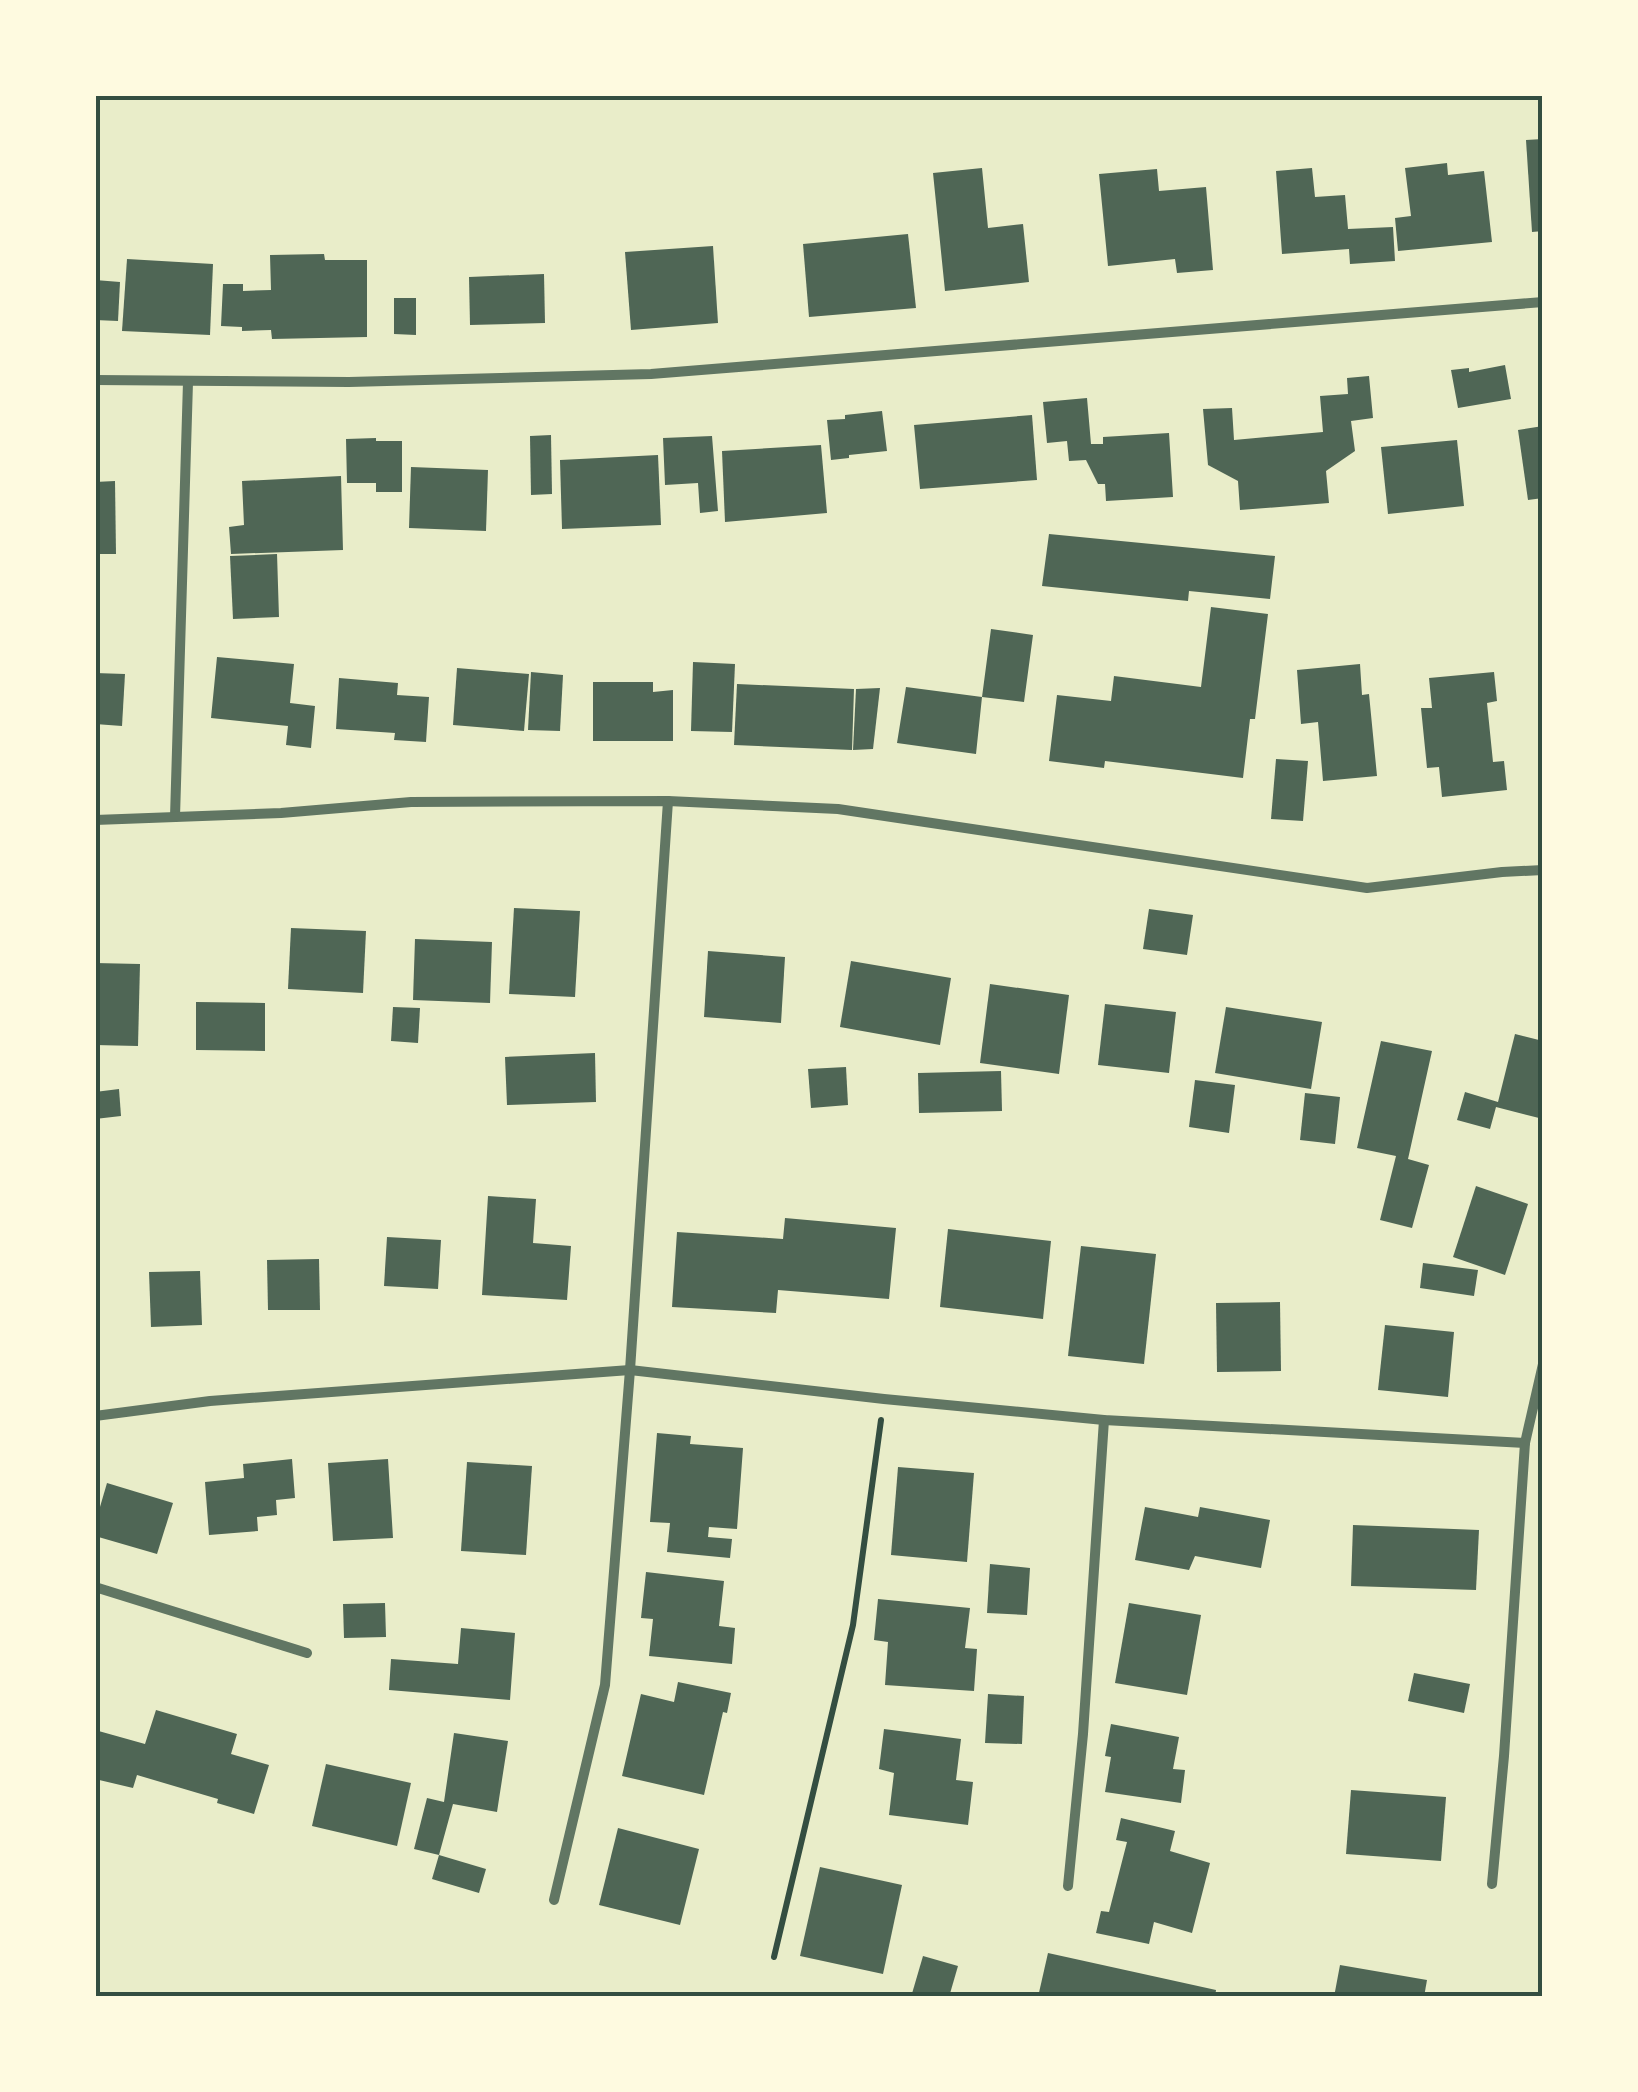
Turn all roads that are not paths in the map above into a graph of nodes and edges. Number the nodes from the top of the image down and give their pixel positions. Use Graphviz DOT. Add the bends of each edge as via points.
graph roads {
  1 [pos="1543,302"];
  2 [pos="95,380"];
  3 [pos="188,382"];
  4 [pos="668,800"];
  5 [pos="175,817"];
  6 [pos="95,820"];
  7 [pos="1543,870"];
  8 [pos="1543,1364"];
  9 [pos="630,1370"];
  10 [pos="95,1416"];
  11 [pos="1104,1420"];
  12 [pos="1525,1442"];
  13 [pos="95,1587"];
  14 [pos="307,1652"];
  15 [pos="1492,1884"];
  16 [pos="1068,1886"];
  17 [pos="554,1900"];
  1 -- 3 [label="street" via="651,374"];
  2 -- 3 [label="street"];
  3 -- 5 [label="street"];
  4 -- 5 [label="street" via="411,802"];
  4 -- 7 [label="street" via="838,808 1368,888"];
  4 -- 9 [label="street"];
  5 -- 6 [label="street"];
  8 -- 12 [label="street"];
  9 -- 10 [label="street" via="210,1401"];
  9 -- 11 [label="street"];
  9 -- 17 [label="street" via="605,1685"];
  11 -- 12 [label="street"];
  11 -- 16 [label="street"];
  12 -- 15 [label="street"];
  13 -- 14 [label="street"];
}
